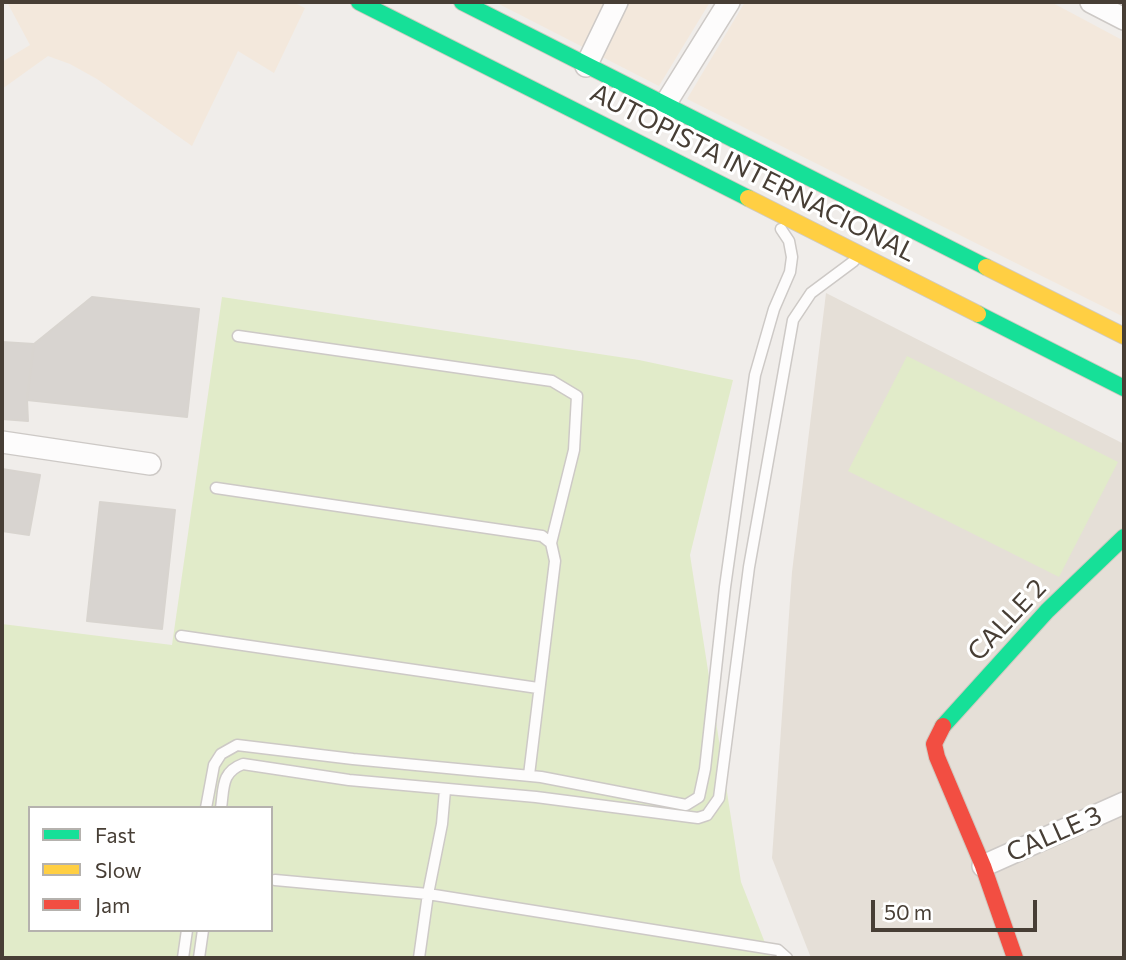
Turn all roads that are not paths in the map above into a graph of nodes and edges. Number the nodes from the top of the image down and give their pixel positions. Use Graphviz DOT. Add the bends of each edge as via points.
graph roads {
  1 [pos="359,2"];
  2 [pos="462,2"];
  3 [pos="617,2"];
  4 [pos="729,2"];
  5 [pos="1091,2"];
  6 [pos="1124,19"];
  7 [pos="586,66"];
  8 [pos="664,106"];
  9 [pos="767,209"];
  10 [pos="861,255"];
  11 [pos="774,309"];
  12 [pos="793,320"];
  13 [pos="238,336"];
  14 [pos="1124,336"];
  15 [pos="1124,388"];
  16 [pos="2,442"];
  17 [pos="150,464"];
  18 [pos="216,488"];
  19 [pos="1124,537"];
  20 [pos="551,543"];
  21 [pos="181,636"];
  22 [pos="538,688"];
  23 [pos="354,759"];
  24 [pos="528,775"];
  25 [pos="349,780"];
  26 [pos="445,790"];
  27 [pos="693,802"];
  28 [pos="1124,803"];
  29 [pos="206,806"];
  30 [pos="221,806"];
  31 [pos="707,815"];
  32 [pos="984,866"];
  33 [pos="275,880"];
  34 [pos="428,894"];
  35 [pos="187,932"];
  36 [pos="203,932"];
  37 [pos="183,958"];
  38 [pos="199,958"];
  39 [pos="419,958"];
  40 [pos="787,958"];
  41 [pos="1015,958"];
  1 -- 9 [label="main road, AUTOPISTA INTERNACIONAL"];
  2 -- 7 [label="main road, AUTOPISTA INTERNACIONAL"];
  3 -- 7 [label="street"];
  4 -- 8 [label="street"];
  5 -- 6 [label="street"];
  7 -- 8 [label="main road, AUTOPISTA INTERNACIONAL"];
  8 -- 14 [label="main road, AUTOPISTA INTERNACIONAL"];
  9 -- 10 [label="main road, AUTOPISTA INTERNACIONAL"];
  9 -- 11 [label="lane" via="789,241 792,257"];
  10 -- 12 [label="lane" via="811,293"];
  10 -- 15 [label="main road, AUTOPISTA INTERNACIONAL"];
  11 -- 12 [label="lane"];
  11 -- 27 [label="lane" via="755,375 705,769 699,797"];
  12 -- 31 [label="lane" via="749,567 719,798"];
  13 -- 20 [label="lane" via="552,381 573,392 577,397 574,450"];
  16 -- 17 [label="street"];
  18 -- 20 [label="lane" via="542,536"];
  19 -- 32 [label="main road, CALLE 2" via="1038,621 943,726 934,744"];
  20 -- 22 [label="lane" via="555,561"];
  21 -- 22 [label="lane"];
  22 -- 24 [label="lane"];
  23 -- 24 [label="lane"];
  23 -- 25 [label="lane"];
  23 -- 29 [label="lane" via="237,745 221,754 214,765"];
  24 -- 27 [label="lane" via="686,805"];
  25 -- 26 [label="lane"];
  25 -- 30 [label="lane" via="243,764 226,776"];
  26 -- 31 [label="lane" via="698,818"];
  26 -- 34 [label="lane"];
  27 -- 31 [label="lane"];
  28 -- 32 [label="street, CALLE 3"];
  32 -- 41 [label="main road"];
  33 -- 34 [label="lane"];
  34 -- 39 [label="lane"];
  34 -- 40 [label="lane" via="778,950"];
  35 -- 37 [label="lane"];
  36 -- 38 [label="lane"];
}
